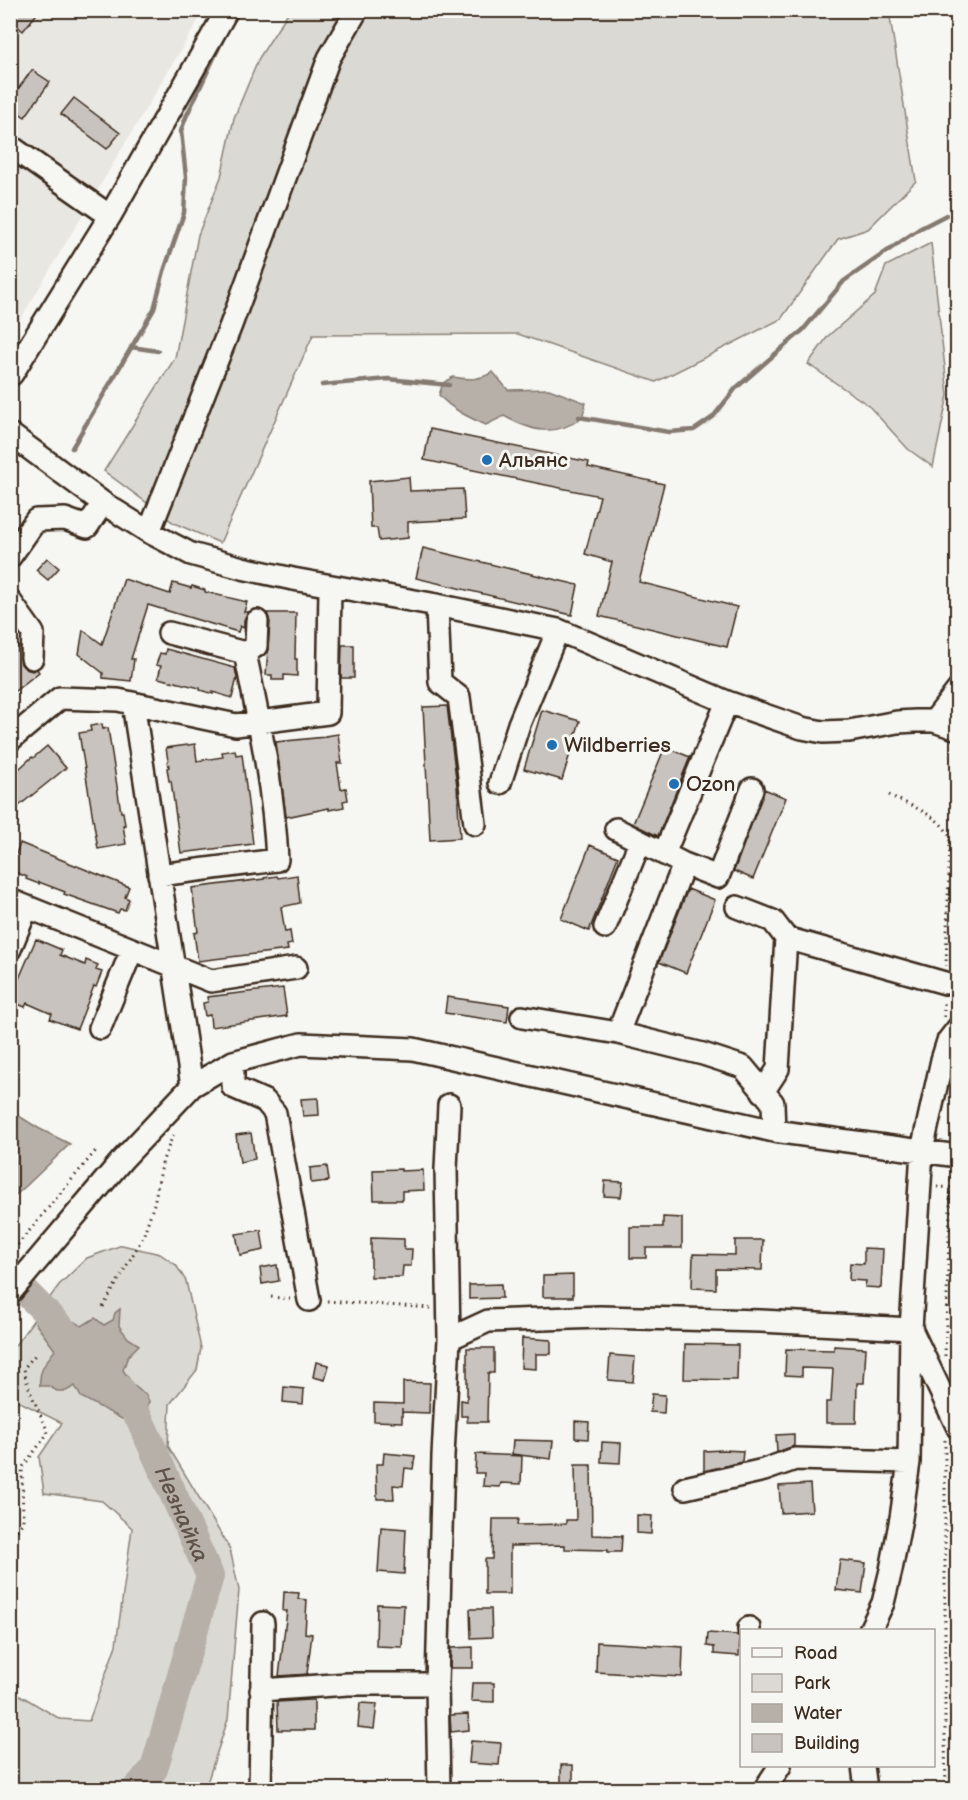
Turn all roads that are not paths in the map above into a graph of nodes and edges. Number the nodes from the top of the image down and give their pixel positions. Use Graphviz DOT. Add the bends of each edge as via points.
graph roads {
  1 [pos="227,10"];
  2 [pos="357,10"];
  3 [pos="10,146"];
  4 [pos="110,216"];
  5 [pos="10,375"];
  6 [pos="10,434"];
  7 [pos="103,503"];
  8 [pos="149,532"];
  9 [pos="10,557"];
  10 [pos="330,586"];
  11 [pos="10,601"];
  12 [pos="436,605"];
  13 [pos="257,621"];
  14 [pos="558,630"];
  15 [pos="169,633"];
  16 [pos="245,653"];
  17 [pos="32,658"];
  18 [pos="957,690"];
  19 [pos="727,702"];
  20 [pos="133,703"];
  21 [pos="934,721"];
  22 [pos="259,722"];
  23 [pos="957,729"];
  24 [pos="10,740"];
  25 [pos="957,746"];
  26 [pos="500,783"];
  27 [pos="752,789"];
  28 [pos="475,824"];
  29 [pos="616,830"];
  30 [pos="640,842"];
  31 [pos="664,854"];
  32 [pos="684,864"];
  33 [pos="159,875"];
  34 [pos="19,904"];
  35 [pos="737,907"];
  36 [pos="604,927"];
  37 [pos="786,938"];
  38 [pos="10,949"];
  39 [pos="132,950"];
  40 [pos="173,965"];
  41 [pos="296,968"];
  42 [pos="945,983"];
  43 [pos="522,1017"];
  44 [pos="100,1028"];
  45 [pos="950,1028"];
  46 [pos="618,1033"];
  47 [pos="233,1062"];
  48 [pos="192,1086"];
  49 [pos="763,1092"];
  50 [pos="449,1105"];
  51 [pos="774,1131"];
  52 [pos="922,1150"];
  53 [pos="957,1156"];
  54 [pos="10,1293"];
  55 [pos="309,1300"];
  56 [pos="911,1329"];
  57 [pos="449,1339"];
  58 [pos="951,1431"];
  59 [pos="909,1462"];
  60 [pos="685,1488"];
  61 [pos="263,1623"];
  62 [pos="870,1629"];
  63 [pos="437,1684"];
  64 [pos="261,1690"];
  65 [pos="779,1767"];
  66 [pos="863,1767"];
  67 [pos="867,1789"];
  68 [pos="260,1790"];
  69 [pos="439,1790"];
  70 [pos="765,1790"];
  1 -- 4 [label="street"];
  2 -- 8 [label="street" via="329,58 231,325"];
  3 -- 4 [label="street"];
  4 -- 5 [label="street"];
  6 -- 7 [label="street"];
  7 -- 8 [label="street"];
  7 -- 9 [label="street" via="87,527 65,519 36,520"];
  8 -- 10 [label="street" via="191,554"];
  10 -- 12 [label="street"];
  10 -- 22 [label="street" via="328,713"];
  11 -- 17 [label="street" via="33,633"];
  12 -- 14 [label="street"];
  12 -- 28 [label="street" via="440,682 459,696"];
  13 -- 16 [label="street" via="256,646"];
  14 -- 19 [label="street"];
  14 -- 26 [label="street" via="519,724"];
  15 -- 16 [label="street"];
  16 -- 22 [label="street"];
  18 -- 21 [label="street"];
  19 -- 21 [label="street" via="823,732"];
  19 -- 31 [label="street"];
  20 -- 22 [label="street" via="236,725"];
  20 -- 24 [label="street" via="60,698"];
  20 -- 33 [label="street"];
  21 -- 23 [label="street"];
  21 -- 25 [label="street"];
  22 -- 33 [label="street" via="277,860"];
  27 -- 32 [label="street" via="718,877"];
  29 -- 30 [label="street"];
  30 -- 31 [label="street"];
  30 -- 36 [label="street"];
  31 -- 32 [label="street"];
  32 -- 46 [label="street"];
  33 -- 40 [label="street"];
  34 -- 38 [label="street"];
  34 -- 39 [label="street"];
  35 -- 37 [label="street" via="774,921"];
  37 -- 42 [label="street"];
  37 -- 49 [label="street" via="778,1069"];
  39 -- 40 [label="street"];
  39 -- 44 [label="street"];
  40 -- 41 [label="street" via="211,981"];
  40 -- 48 [label="street"];
  43 -- 46 [label="street"];
  45 -- 52 [label="street"];
  46 -- 49 [label="street" via="743,1067"];
  47 -- 48 [label="street"];
  47 -- 51 [label="street" via="301,1044 412,1049"];
  47 -- 55 [label="street" via="233,1088 265,1101 275,1113"];
  48 -- 54 [label="street" via="123,1159"];
  49 -- 51 [label="street" via="773,1103"];
  50 -- 57 [label="street"];
  51 -- 52 [label="street"];
  52 -- 53 [label="street"];
  52 -- 56 [label="street"];
  56 -- 57 [label="street" via="600,1317 488,1321"];
  56 -- 58 [label="street"];
  56 -- 59 [label="street"];
  57 -- 63 [label="street"];
  59 -- 60 [label="street" via="795,1458 764,1470"];
  59 -- 62 [label="street" via="891,1570 883,1603"];
  61 -- 64 [label="street"];
  63 -- 64 [label="street" via="348,1684"];
  63 -- 69 [label="street"];
  64 -- 68 [label="street"];
  65 -- 70 [label="street"];
  66 -- 67 [label="street"];
}
